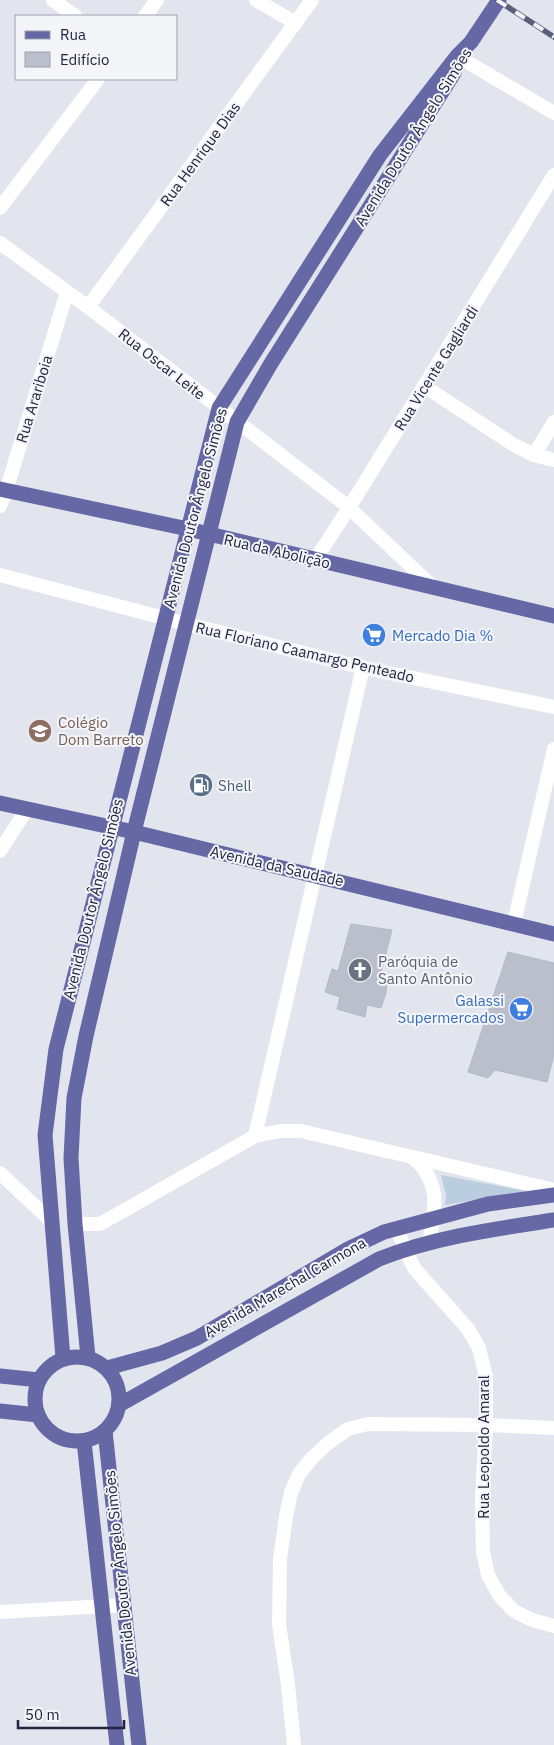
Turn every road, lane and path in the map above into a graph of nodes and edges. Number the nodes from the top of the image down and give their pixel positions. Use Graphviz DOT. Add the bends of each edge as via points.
graph roads {
  1 [pos="53,0"];
  2 [pos="157,0"];
  3 [pos="256,0"];
  4 [pos="312,0"];
  5 [pos="499,0"];
  6 [pos="74,15"];
  7 [pos="146,15"];
  8 [pos="296,23"];
  9 [pos="460,58"];
  10 [pos="97,80"];
  11 [pos="554,113"];
  12 [pos="554,175"];
  13 [pos="0,208"];
  14 [pos="0,243"];
  15 [pos="67,292"];
  16 [pos="88,307"];
  17 [pos="424,386"];
  18 [pos="219,408"];
  19 [pos="237,422"];
  20 [pos="554,422"];
  21 [pos="534,455"];
  22 [pos="554,460"];
  23 [pos="3,490"];
  24 [pos="0,506"];
  25 [pos="349,508"];
  26 [pos="188,529"];
  27 [pos="209,534"];
  28 [pos="315,560"];
  29 [pos="0,575"];
  30 [pos="433,588"];
  31 [pos="554,616"];
  32 [pos="166,619"];
  33 [pos="187,624"];
  34 [pos="362,667"];
  35 [pos="554,707"];
  36 [pos="554,749"];
  37 [pos="0,803"];
  38 [pos="27,809"];
  39 [pos="111,827"];
  40 [pos="134,832"];
  41 [pos="0,850"];
  42 [pos="315,875"];
  43 [pos="514,923"];
  44 [pos="554,934"];
  45 [pos="255,1136"];
  46 [pos="413,1158"];
  47 [pos="0,1173"];
  48 [pos="554,1190"];
  49 [pos="554,1195"];
  50 [pos="434,1218"];
  51 [pos="554,1220"];
  52 [pos="51,1221"];
  53 [pos="75,1224"];
  54 [pos="397,1228"];
  55 [pos="429,1243"];
  56 [pos="405,1249"];
  57 [pos="88,1356"];
  58 [pos="63,1358"];
  59 [pos="107,1368"];
  60 [pos="0,1376"];
  61 [pos="39,1380"];
  62 [pos="119,1405"];
  63 [pos="0,1411"];
  64 [pos="38,1415"];
  65 [pos="486,1425"];
  66 [pos="554,1428"];
  67 [pos="105,1431"];
  68 [pos="84,1441"];
  69 [pos="124,1605"];
  70 [pos="102,1606"];
  71 [pos="0,1612"];
  72 [pos="554,1626"];
  73 [pos="117,1745"];
  74 [pos="139,1745"];
  75 [pos="294,1745"];
  1 -- 6 [label="street"];
  2 -- 7 [label="street"];
  3 -- 8 [label="street"];
  4 -- 8 [label="street, Rua Henrique Dias"];
  5 -- 9 [label="main road, Avenida Doutor Ângelo Simões"];
  8 -- 16 [label="street, Rua Henrique Dias"];
  9 -- 11 [label="street"];
  9 -- 18 [label="main road, Avenida Doutor Ângelo Simões" via="380,155"];
  9 -- 19 [label="main road, Avenida Doutor Ângelo Simões"];
  10 -- 13 [label="street"];
  12 -- 17 [label="street, Rua Vicente Gagliardi"];
  14 -- 15 [label="street, Rua Oscar Leite"];
  15 -- 16 [label="street, Rua Oscar Leite"];
  15 -- 23 [label="street, Rua Arariboia"];
  16 -- 18 [label="street, Rua Oscar Leite"];
  17 -- 21 [label="street"];
  17 -- 25 [label="street, Rua Vicente Gagliardi"];
  18 -- 19 [label="street, Rua Oscar Leite"];
  18 -- 26 [label="main road, Avenida Doutor Ângelo Simões"];
  19 -- 25 [label="street, Rua Oscar Leite"];
  19 -- 27 [label="main road, Avenida Doutor Ângelo Simões"];
  20 -- 21 [label="street"];
  21 -- 22 [label="street"];
  23 -- 24 [label="street, Rua Arariboia"];
  23 -- 26 [label="main road, Rua da Abolição"];
  25 -- 28 [label="street, Rua Vicente Gagliardi"];
  25 -- 30 [label="street, Rua Oscar Leite"];
  26 -- 27 [label="main road, Rua da Abolição"];
  26 -- 32 [label="main road, Avenida Doutor Ângelo Simões"];
  27 -- 28 [label="main road, Rua da Abolição"];
  27 -- 33 [label="main road, Avenida Doutor Ângelo Simões"];
  28 -- 30 [label="main road, Rua da Abolição"];
  29 -- 32 [label="street, Rua Floriano Caamargo Penteado"];
  30 -- 31 [label="main road, Rua da Abolição"];
  32 -- 33 [label="street, Rua Floriano Caamargo Penteado"];
  32 -- 39 [label="main road, Avenida Doutor Ângelo Simões"];
  33 -- 34 [label="street, Rua Floriano Caamargo Penteado"];
  33 -- 40 [label="main road, Avenida Doutor Ângelo Simões"];
  34 -- 35 [label="street, Rua Floriano Caamargo Penteado"];
  34 -- 42 [label="street"];
  36 -- 43 [label="street"];
  37 -- 38 [label="main road, Avenida da Saudade"];
  38 -- 39 [label="main road, Avenida da Saudade"];
  38 -- 41 [label="street"];
  39 -- 40 [label="main road, Avenida da Saudade"];
  39 -- 52 [label="main road, Avenida Doutor Ângelo Simões" via="56,1049 45,1135"];
  40 -- 42 [label="main road, Avenida da Saudade"];
  40 -- 53 [label="main road, Avenida Doutor Ângelo Simões" via="74,1098 71,1158"];
  42 -- 43 [label="main road, Avenida da Saudade"];
  42 -- 45 [label="street"];
  43 -- 44 [label="main road, Avenida da Saudade"];
  45 -- 46 [label="street" via="301,1131"];
  45 -- 53 [label="street" via="100,1224"];
  46 -- 48 [label="street"];
  46 -- 50 [label="street" via="424,1168 434,1188"];
  47 -- 52 [label="street"];
  49 -- 50 [label="main road, Avenida Marechal Carmona" via="488,1204"];
  50 -- 54 [label="main road, Avenida Marechal Carmona"];
  50 -- 55 [label="street"];
  51 -- 55 [label="main road, Avenida Marechal Carmona"];
  52 -- 58 [label="main road, Avenida Doutor Ângelo Simões"];
  53 -- 57 [label="main road, Avenida Doutor Ângelo Simões"];
  54 -- 56 [label="street, Rua Leopoldo Amaral"];
  54 -- 59 [label="main road, Avenida Marechal Carmona" via="348,1249 189,1342"];
  55 -- 56 [label="main road, Avenida Marechal Carmona"];
  56 -- 62 [label="main road, Avenida Marechal Carmona" via="379,1259"];
  56 -- 65 [label="street, Rua Leopoldo Amaral" via="414,1268 468,1329 479,1348 486,1378"];
  57 -- 58 [label="main road"];
  57 -- 59 [label="main road"];
  58 -- 61 [label="main road" via="46,1369"];
  59 -- 62 [label="main road" via="119,1391"];
  60 -- 61 [label="main road"];
  61 -- 64 [label="main road" via="35,1393"];
  62 -- 67 [label="main road" via="116,1417"];
  63 -- 64 [label="main road"];
  64 -- 68 [label="main road" via="48,1430 58,1437"];
  65 -- 66 [label="street"];
  65 -- 72 [label="street, Rua Leopoldo Amaral" via="482,1498 483,1552 488,1575 499,1595 514,1611"];
  65 -- 75 [label="street" via="368,1424 348,1429 328,1443 300,1474 291,1493 286,1516 278,1593"];
  67 -- 68 [label="main road"];
  67 -- 69 [label="main road, Avenida Doutor Ângelo Simões"];
  68 -- 70 [label="main road, Avenida Doutor Ângelo Simões"];
  69 -- 70 [label="street"];
  69 -- 74 [label="main road, Avenida Doutor Ângelo Simões"];
  70 -- 71 [label="street"];
  70 -- 73 [label="main road, Avenida Doutor Ângelo Simões"];
}
